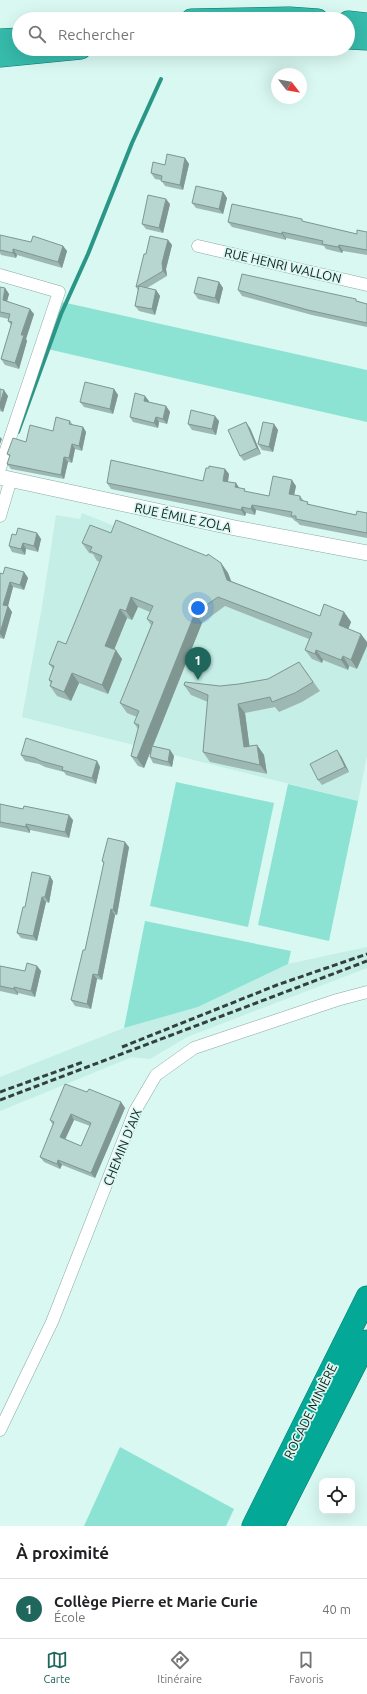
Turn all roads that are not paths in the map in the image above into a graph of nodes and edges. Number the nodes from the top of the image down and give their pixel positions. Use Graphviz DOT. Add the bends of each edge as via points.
graph roads {
  1 [pos="355,21"];
  2 [pos="367,22"];
  3 [pos="12,38"];
  4 [pos="0,39"];
  5 [pos="355,39"];
  6 [pos="367,40"];
  7 [pos="12,56"];
  8 [pos="0,57"];
  9 [pos="198,246"];
  10 [pos="0,275"];
  11 [pos="367,285"];
  12 [pos="0,468"];
  13 [pos="6,478"];
  14 [pos="0,516"];
  15 [pos="367,553"];
  16 [pos="367,992"];
  17 [pos="367,1297"];
  18 [pos="367,1341"];
  19 [pos="0,1430"];
  20 [pos="253,1526"];
  21 [pos="273,1526"];
  1 -- 2 [label="highway"];
  3 -- 4 [label="highway"];
  5 -- 6 [label="highway"];
  7 -- 8 [label="highway"];
  9 -- 11 [label="street, RUE HENRI WALLON"];
  10 -- 12 [label="street" via="59,292"];
  13 -- 14 [label="street"];
  13 -- 15 [label="street, RUE ÉMILE ZOLA" via="235,528"];
  16 -- 19 [label="street, CHEMIN D'AIX" via="194,1048 156,1075 135,1111 52,1322"];
  17 -- 20 [label="highway, ROCADE MINIÈRE"];
  18 -- 21 [label="highway, ROCADE MINIÈRE"];
}
